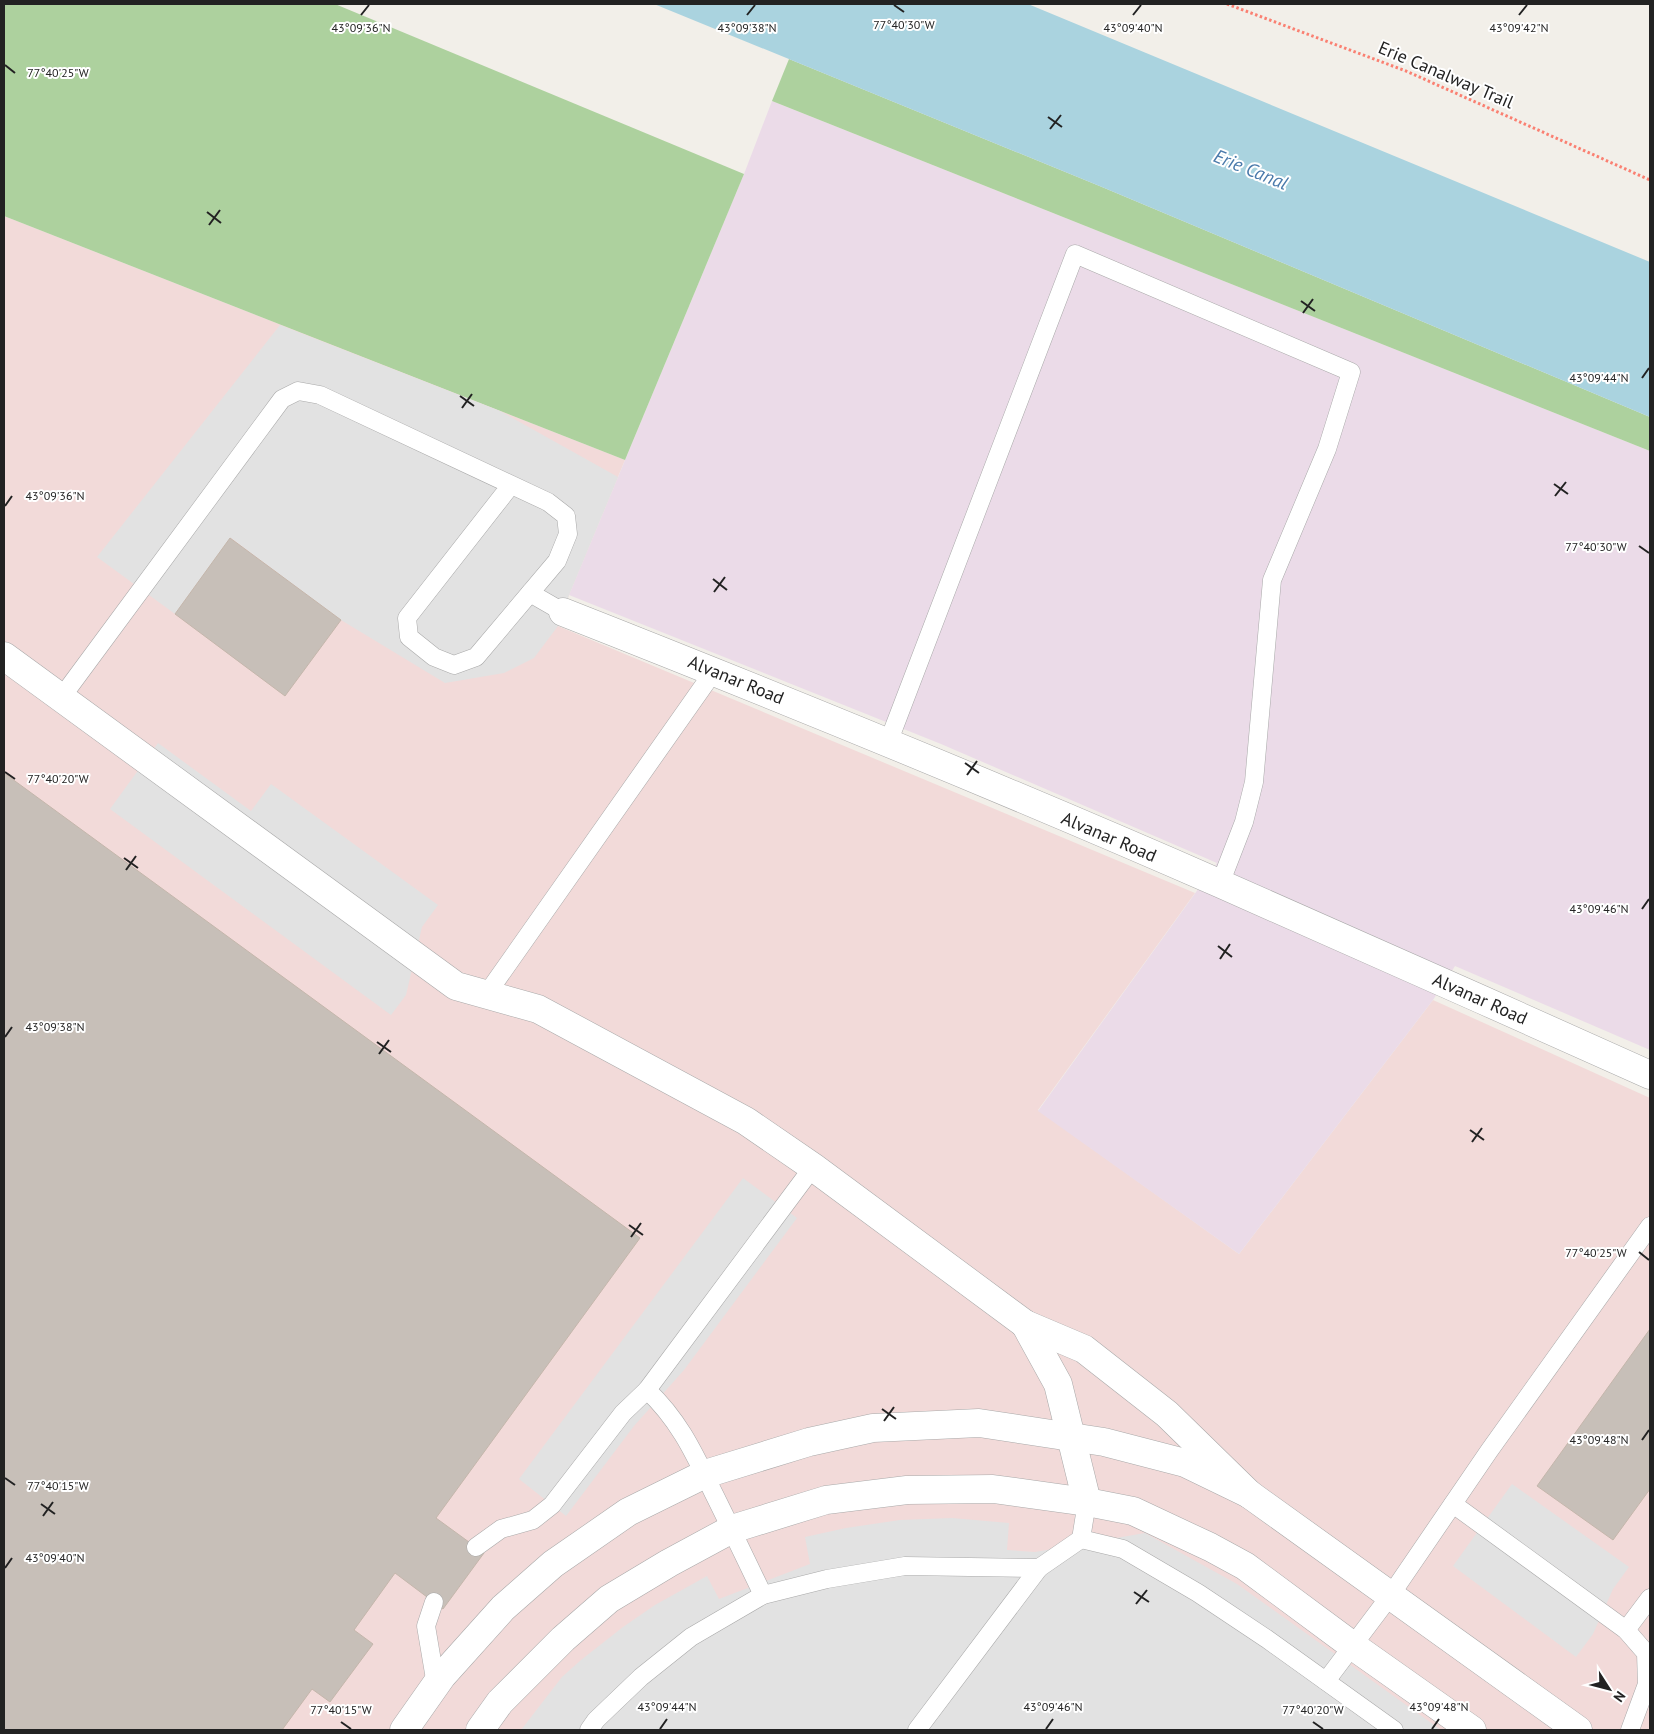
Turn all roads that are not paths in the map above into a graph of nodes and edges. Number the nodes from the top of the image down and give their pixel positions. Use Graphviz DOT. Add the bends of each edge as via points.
graph roads {
  1 [pos="511,485"];
  2 [pos="530,594"];
  3 [pos="563,612"];
  4 [pos="4,656"];
  5 [pos="714,671"];
  6 [pos="61,698"];
  7 [pos="888,743"];
  8 [pos="1220,884"];
  9 [pos="486,995"];
  10 [pos="1650,1075"];
  11 [pos="813,1167"];
  12 [pos="1650,1226"];
  13 [pos="1025,1324"];
  14 [pos="647,1390"];
  15 [pos="1071,1438"];
  16 [pos="704,1474"];
  17 [pos="1248,1494"];
  18 [pos="1088,1502"];
  19 [pos="1453,1504"];
  20 [pos="732,1529"];
  21 [pos="1080,1539"];
  22 [pos="476,1547"];
  23 [pos="1039,1568"];
  24 [pos="762,1595"];
  25 [pos="1390,1596"];
  26 [pos="1650,1598"];
  27 [pos="434,1602"];
  28 [pos="1626,1630"];
  29 [pos="1352,1646"];
  30 [pos="1326,1682"];
  31 [pos="436,1685"];
  32 [pos="404,1730"];
  33 [pos="480,1730"];
  34 [pos="588,1730"];
  35 [pos="917,1730"];
  36 [pos="1394,1730"];
  37 [pos="1472,1730"];
  38 [pos="1578,1730"];
  39 [pos="1630,1730"];
  1 -- 2 [label="lane" via="548,502 566,516 568,534 557,560"];
  1 -- 2 [label="lane" via="407,618 409,637 434,657 454,666 476,657"];
  1 -- 6 [label="lane" via="320,395 298,392 282,398"];
  2 -- 3 [label="lane"];
  3 -- 5 [label="street, Alvanar Road"];
  4 -- 6 [label="street"];
  5 -- 7 [label="street, Alvanar Road"];
  5 -- 9 [label="lane"];
  6 -- 9 [label="street" via="456,986"];
  7 -- 8 [label="street, Alvanar Road"];
  7 -- 8 [label="lane" via="1075,254 1351,372 1326,449 1272,580 1254,782 1244,822"];
  8 -- 10 [label="street, Alvanar Road"];
  9 -- 11 [label="street" via="538,1009 746,1121"];
  11 -- 13 [label="street"];
  11 -- 14 [label="lane"];
  12 -- 19 [label="lane"];
  13 -- 15 [label="street" via="1058,1384"];
  13 -- 17 [label="street" via="1084,1349 1167,1414"];
  14 -- 16 [label="lane" via="681,1429"];
  14 -- 22 [label="lane" via="623,1413 552,1505 533,1520 502,1529"];
  15 -- 16 [label="street" via="980,1423 872,1428 809,1442"];
  15 -- 17 [label="street" via="1104,1442 1185,1462"];
  15 -- 18 [label="street"];
  16 -- 20 [label="lane"];
  16 -- 31 [label="street" via="628,1512 553,1564 503,1608"];
  17 -- 25 [label="street"];
  18 -- 20 [label="street" via="993,1489 907,1490 826,1500"];
  18 -- 21 [label="lane"];
  18 -- 29 [label="street" via="1133,1511 1245,1566"];
  19 -- 25 [label="lane"];
  19 -- 28 [label="lane"];
  20 -- 24 [label="lane"];
  20 -- 33 [label="street" via="608,1599 562,1639 500,1702"];
  21 -- 23 [label="lane"];
  21 -- 30 [label="lane" via="1123,1549 1190,1588"];
  23 -- 24 [label="lane" via="905,1566 827,1579"];
  23 -- 35 [label="lane"];
  24 -- 34 [label="lane" via="692,1637 641,1677"];
  25 -- 29 [label="lane"];
  25 -- 38 [label="street"];
  26 -- 28 [label="lane"];
  27 -- 31 [label="lane" via="426,1626"];
  28 -- 39 [label="lane" via="1646,1653 1647,1668 1647,1684"];
  29 -- 30 [label="lane"];
  29 -- 37 [label="street"];
  30 -- 36 [label="lane"];
  31 -- 32 [label="street"];
}
